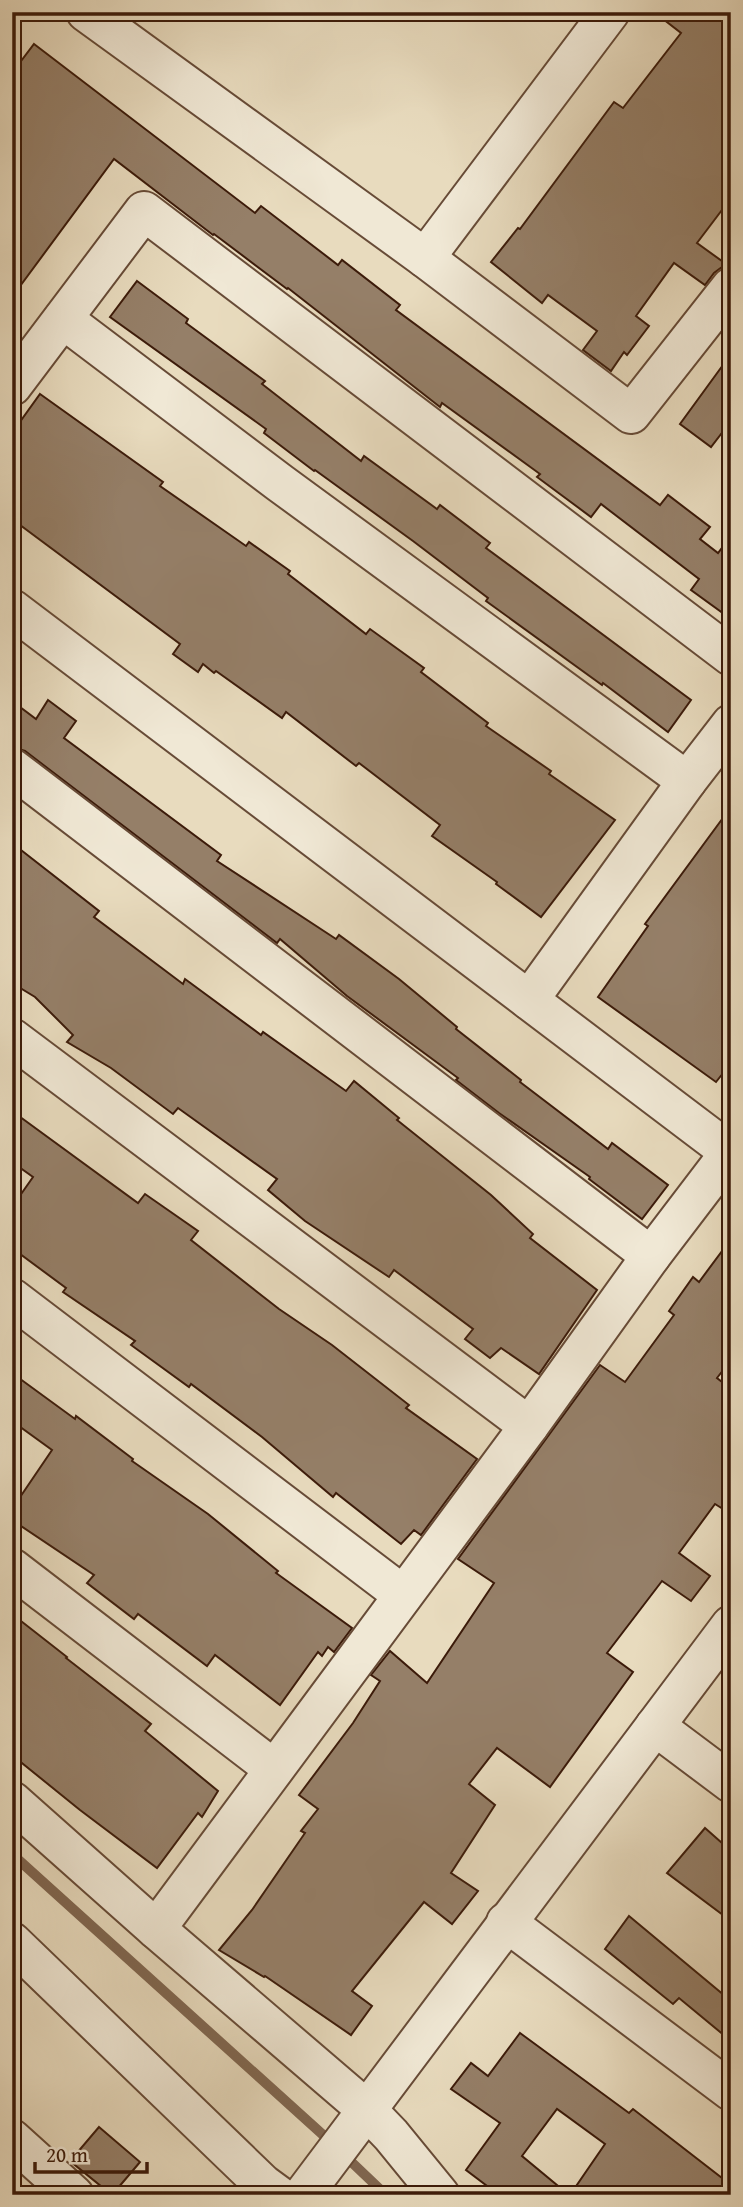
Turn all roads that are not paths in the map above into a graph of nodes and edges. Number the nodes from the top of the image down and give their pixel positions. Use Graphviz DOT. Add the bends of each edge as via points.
graph roads {
  1 [pos="86,12"];
  2 [pos="610,12"];
  3 [pos="425,258"];
  4 [pos="731,287"];
  5 [pos="63,319"];
  6 [pos="12,386"];
  7 [pos="12,609"];
  8 [pos="731,656"];
  9 [pos="731,724"];
  10 [pos="12,768"];
  11 [pos="687,781"];
  12 [pos="529,1000"];
  13 [pos="12,1038"];
  14 [pos="730,1152"];
  15 [pos="650,1256"];
  16 [pos="12,1298"];
  17 [pos="529,1426"];
  18 [pos="12,1568"];
  19 [pos="403,1595"];
  20 [pos="731,1625"];
  21 [pos="655,1726"];
  22 [pos="274,1769"];
  23 [pos="731,1783"];
  24 [pos="12,1801"];
  25 [pos="506,1922"];
  26 [pos="156,1929"];
  27 [pos="12,1942"];
  28 [pos="731,2091"];
  29 [pos="356,2124"];
  30 [pos="12,2139"];
  31 [pos="311,2183"];
  32 [pos="74,2195"];
  33 [pos="278,2195"];
  34 [pos="440,2195"];
  1 -- 3 [label="street"];
  2 -- 3 [label="street"];
  3 -- 4 [label="street" via="631,414"];
  5 -- 6 [label="street"];
  5 -- 8 [label="street" via="144,211"];
  5 -- 11 [label="street"];
  7 -- 12 [label="street"];
  9 -- 11 [label="street"];
  10 -- 15 [label="street"];
  11 -- 12 [label="street"];
  12 -- 14 [label="street"];
  13 -- 17 [label="street"];
  14 -- 15 [label="street"];
  15 -- 17 [label="street"];
  16 -- 19 [label="street"];
  17 -- 19 [label="street"];
  18 -- 22 [label="street"];
  19 -- 22 [label="street"];
  20 -- 21 [label="street"];
  21 -- 23 [label="street"];
  21 -- 25 [label="street"];
  22 -- 26 [label="street"];
  24 -- 26 [label="street"];
  25 -- 28 [label="street"];
  25 -- 29 [label="street"];
  26 -- 29 [label="street"];
  27 -- 33 [label="street"];
  29 -- 31 [label="street"];
  29 -- 34 [label="street" via="391,2135"];
  30 -- 32 [label="street"];
}
